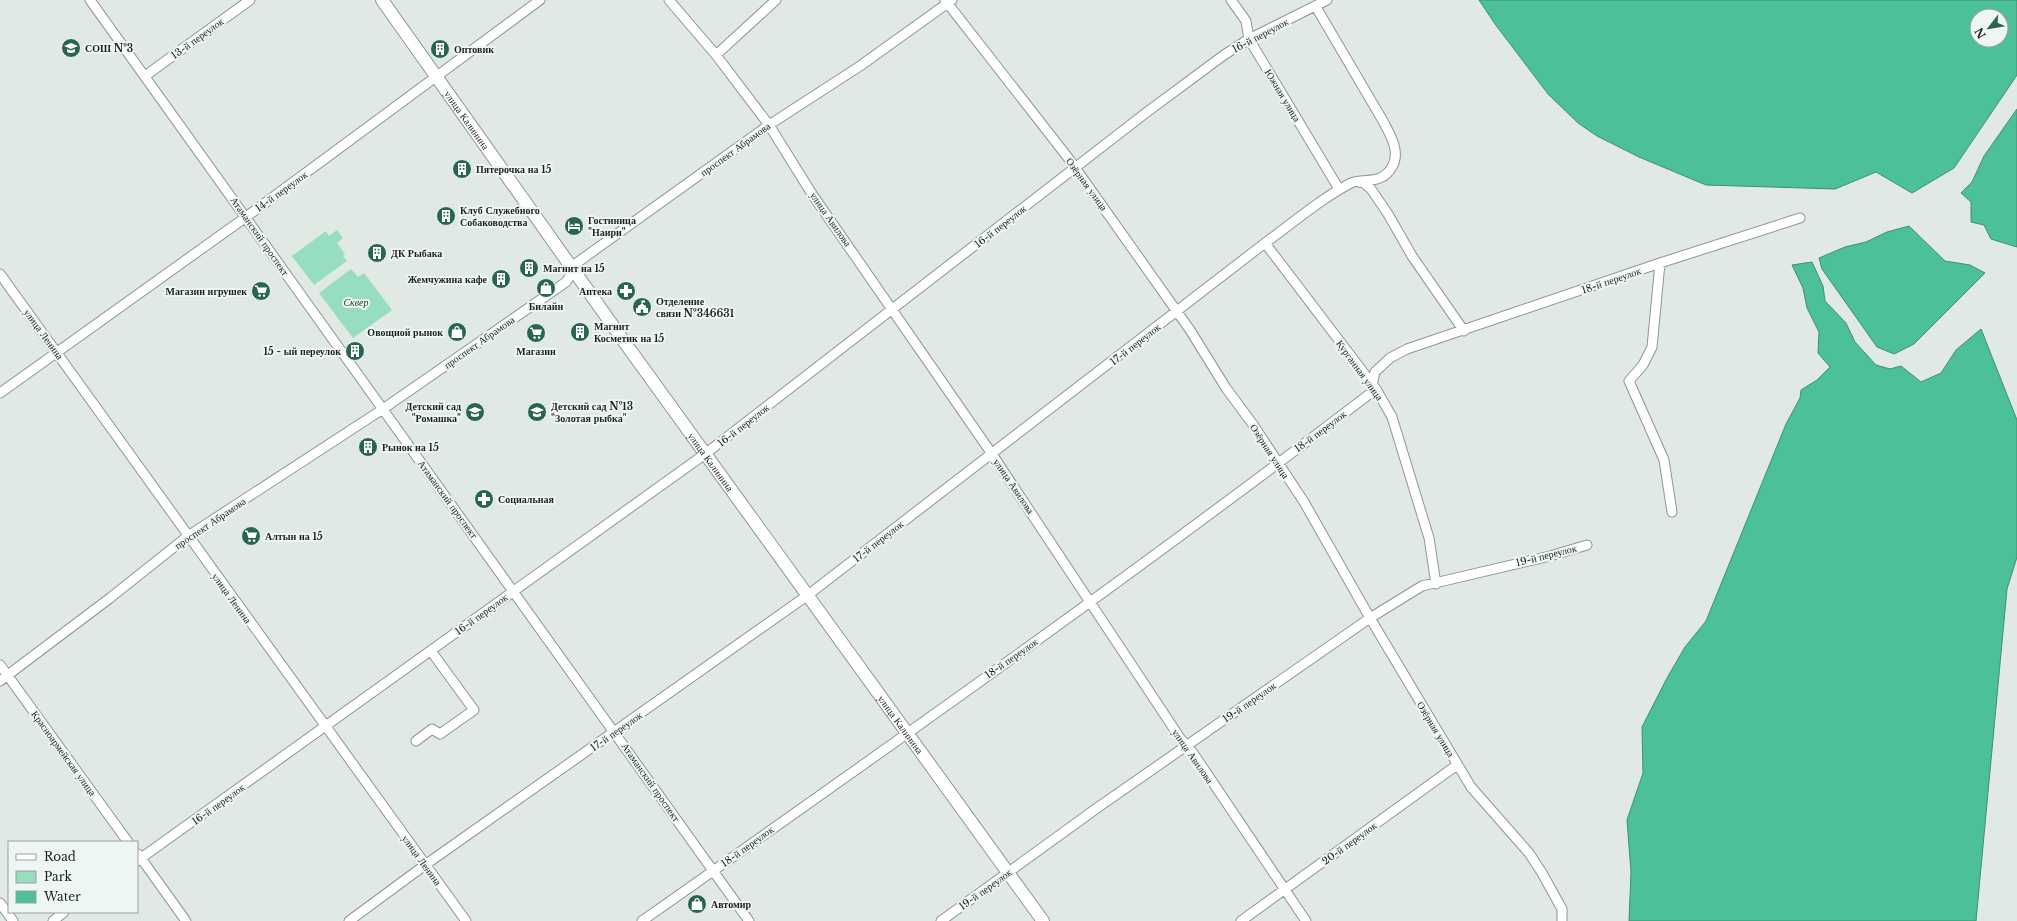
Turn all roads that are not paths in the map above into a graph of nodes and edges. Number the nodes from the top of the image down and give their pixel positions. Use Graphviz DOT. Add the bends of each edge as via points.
graph roads {
  1 [pos="90,0"];
  2 [pos="250,0"];
  3 [pos="382,0"];
  4 [pos="540,0"];
  5 [pos="669,0"];
  6 [pos="776,0"];
  7 [pos="1231,0"];
  8 [pos="1326,0"];
  9 [pos="948,1"];
  10 [pos="1316,7"];
  11 [pos="1249,39"];
  12 [pos="716,55"];
  13 [pos="145,76"];
  14 [pos="436,77"];
  15 [pos="769,125"];
  16 [pos="1075,168"];
  17 [pos="1354,182"];
  18 [pos="1340,189"];
  19 [pos="246,216"];
  20 [pos="1800,218"];
  21 [pos="1265,243"];
  22 [pos="1660,262"];
  23 [pos="571,267"];
  24 [pos="0,274"];
  25 [pos="893,309"];
  26 [pos="1177,312"];
  27 [pos="1464,331"];
  28 [pos="57,352"];
  29 [pos="1374,387"];
  30 [pos="0,393"];
  31 [pos="383,409"];
  32 [pos="705,454"];
  33 [pos="992,454"];
  34 [pos="1278,463"];
  35 [pos="1672,512"];
  36 [pos="188,536"];
  37 [pos="1587,545"];
  38 [pos="1436,584"];
  39 [pos="514,590"];
  40 [pos="808,595"];
  41 [pos="1090,601"];
  42 [pos="1370,618"];
  43 [pos="431,651"];
  44 [pos="0,665"];
  45 [pos="4,678"];
  46 [pos="326,726"];
  47 [pos="615,732"];
  48 [pos="907,732"];
  49 [pos="416,741"];
  50 [pos="1186,746"];
  51 [pos="1457,765"];
  52 [pos="127,841"];
  53 [pos="138,858"];
  54 [pos="425,865"];
  55 [pos="713,871"];
  56 [pos="1008,872"];
  57 [pos="1284,890"];
  58 [pos="0,903"];
  59 [pos="63,913"];
  60 [pos="13,921"];
  61 [pos="53,921"];
  62 [pos="186,921"];
  63 [pos="349,921"];
  64 [pos="466,921"];
  65 [pos="642,921"];
  66 [pos="750,921"];
  67 [pos="941,921"];
  68 [pos="1043,921"];
  69 [pos="1241,921"];
  70 [pos="1306,921"];
  71 [pos="1562,921"];
  1 -- 13 [label="street, Атаманский проспект"];
  2 -- 13 [label="street, 13-й переулок"];
  3 -- 14 [label="main road, улица Калинина"];
  4 -- 14 [label="street, 14-й переулок"];
  5 -- 12 [label="street, улица Авилова"];
  6 -- 12 [label="street"];
  7 -- 11 [label="street, Южная улица" via="1246,21"];
  8 -- 10 [label="street, 16-й переулок"];
  9 -- 15 [label="street, проспект Абрамова" via="860,66"];
  9 -- 16 [label="street, Озёрная улица"];
  10 -- 11 [label="street, 16-й переулок"];
  10 -- 17 [label="street, 17-й переулок" via="1383,120 1396,155 1392,166 1384,175 1369,181"];
  11 -- 16 [label="street, 16-й переулок" via="1217,60"];
  11 -- 18 [label="street, Южная улица"];
  12 -- 15 [label="street, улица Авилова"];
  13 -- 19 [label="street, Атаманский проспект"];
  14 -- 19 [label="street, 14-й переулок"];
  14 -- 23 [label="main road, улица Калинина"];
  15 -- 23 [label="street, проспект Абрамова"];
  15 -- 25 [label="street, улица Авилова" via="812,194"];
  16 -- 25 [label="street, 16-й переулок"];
  16 -- 26 [label="street, Озёрная улица"];
  17 -- 18 [label="street, 17-й переулок"];
  17 -- 27 [label="street" via="1364,183 1371,189 1412,256"];
  18 -- 21 [label="street, 17-й переулок"];
  19 -- 28 [label="street, 14-й переулок"];
  19 -- 31 [label="street, Атаманский проспект"];
  20 -- 22 [label="street, 18-й переулок"];
  21 -- 26 [label="street, 17-й переулок"];
  21 -- 29 [label="street, Курганная улица"];
  22 -- 27 [label="street, 18-й переулок"];
  22 -- 35 [label="street" via="1652,347 1643,365 1629,381 1664,460"];
  23 -- 31 [label="street, проспект Абрамова" via="566,282"];
  23 -- 32 [label="main road, улица Калинина"];
  24 -- 28 [label="street, улица Ленина"];
  25 -- 32 [label="street, 16-й переулок"];
  25 -- 33 [label="street, улица Авилова"];
  26 -- 33 [label="street, 17-й переулок"];
  26 -- 34 [label="street, Озёрная улица"];
  27 -- 29 [label="street, 18-й переулок" via="1419,345 1390,358 1375,372"];
  28 -- 30 [label="street, 14-й переулок"];
  28 -- 36 [label="street, улица Ленина"];
  29 -- 34 [label="street, 18-й переулок"];
  29 -- 38 [label="street, Курганная улица" via="1392,417 1429,538"];
  31 -- 36 [label="street, проспект Абрамова"];
  31 -- 39 [label="street, Атаманский проспект"];
  32 -- 39 [label="street, 16-й переулок" via="602,530"];
  32 -- 40 [label="main road, улица Калинина"];
  33 -- 40 [label="street, 17-й переулок"];
  33 -- 41 [label="street, улица Авилова"];
  34 -- 41 [label="street, 18-й переулок"];
  34 -- 42 [label="street, Озёрная улица" via="1327,541"];
  36 -- 45 [label="street, проспект Абрамова"];
  36 -- 46 [label="street, улица Ленина"];
  37 -- 38 [label="street, 19-й переулок"];
  38 -- 42 [label="street, 19-й переулок" via="1422,586"];
  39 -- 43 [label="street, 16-й переулок"];
  39 -- 47 [label="street, Атаманский проспект"];
  40 -- 47 [label="street, 17-й переулок"];
  40 -- 48 [label="main road, улица Калинина"];
  41 -- 48 [label="street, 18-й переулок"];
  41 -- 50 [label="street, улица Авилова"];
  42 -- 50 [label="street, 19-й переулок"];
  42 -- 51 [label="street, Озёрная улица"];
  43 -- 46 [label="street, 16-й переулок"];
  43 -- 49 [label="street" via="474,710 440,734 432,729"];
  44 -- 45 [label="street, Красноармейская улица"];
  45 -- 52 [label="street, Красноармейская улица"];
  46 -- 53 [label="street, 16-й переулок"];
  46 -- 54 [label="street, улица Ленина"];
  47 -- 54 [label="street, 17-й переулок"];
  47 -- 55 [label="street, Атаманский проспект"];
  48 -- 55 [label="street, 18-й переулок"];
  48 -- 56 [label="main road, улица Калинина"];
  50 -- 56 [label="street, 19-й переулок"];
  50 -- 57 [label="street, улица Авилова"];
  51 -- 57 [label="street, 20-й переулок"];
  51 -- 71 [label="street, Озёрная улица" via="1484,803 1538,866 1562,909"];
  53 -- 62 [label="street"];
  54 -- 63 [label="street, 17-й переулок"];
  54 -- 64 [label="street, улица Ленина"];
  55 -- 65 [label="street, 18-й переулок"];
  55 -- 66 [label="street, Атаманский проспект"];
  56 -- 67 [label="street, 19-й переулок"];
  56 -- 68 [label="main road, улица Калинина"];
  57 -- 69 [label="street, 20-й переулок"];
  57 -- 70 [label="street, улица Авилова"];
  58 -- 60 [label="street"];
  59 -- 61 [label="street"];
}
